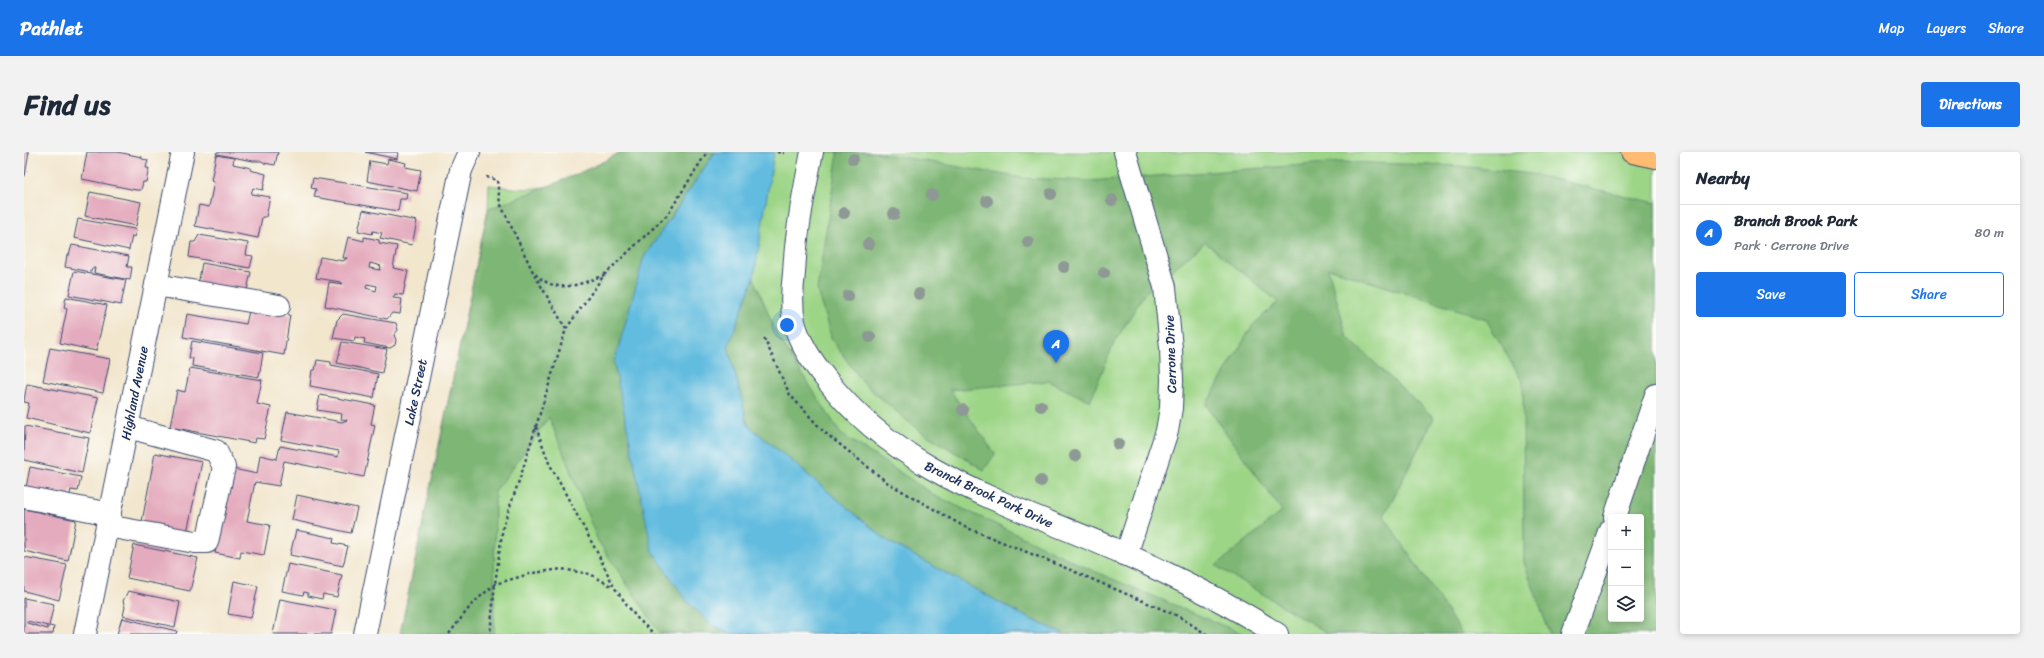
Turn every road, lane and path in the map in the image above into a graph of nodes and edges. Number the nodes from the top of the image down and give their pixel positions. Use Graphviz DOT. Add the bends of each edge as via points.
graph roads {
  1 [pos="183,152"];
  2 [pos="707,152"];
  3 [pos="777,152"];
  4 [pos="812,152"];
  5 [pos="1125,152"];
  6 [pos="1632,152"];
  7 [pos="784,153"];
  8 [pos="1655,157"];
  9 [pos="465,158"];
  10 [pos="486,177"];
  11 [pos="533,272"];
  12 [pos="604,275"];
  13 [pos="156,284"];
  14 [pos="278,306"];
  15 [pos="566,329"];
  16 [pos="1656,395"];
  17 [pos="128,427"];
  18 [pos="536,427"];
  19 [pos="24,497"];
  20 [pos="1616,514"];
  21 [pos="109,520"];
  22 [pos="1608,538"];
  23 [pos="1126,555"];
  24 [pos="495,584"];
  25 [pos="614,587"];
  26 [pos="85,634"];
  27 [pos="365,634"];
  28 [pos="448,634"];
  29 [pos="490,634"];
  30 [pos="654,634"];
  31 [pos="1278,634"];
  32 [pos="1573,634"];
  1 -- 13 [label="street, Highland Avenue"];
  2 -- 12 [label="path" via="668,214"];
  3 -- 7 [label="path"];
  4 -- 23 [label="street, Branch Brook Park Drive" via="797,234 792,310 800,338 824,377 862,420 895,446 930,468 984,495"];
  5 -- 23 [label="street, Cerrone Drive" via="1165,287 1172,348 1171,408 1167,431"];
  6 -- 8 [label="main road"];
  9 -- 27 [label="street, Lake Street"];
  10 -- 11 [label="path" via="497,180 500,203"];
  11 -- 12 [label="path" via="545,283 573,287"];
  11 -- 15 [label="path"];
  12 -- 15 [label="path"];
  13 -- 14 [label="street"];
  13 -- 17 [label="street, Highland Avenue"];
  15 -- 18 [label="path"];
  16 -- 20 [label="street"];
  17 -- 21 [label="street, Highland Avenue"];
  17 -- 21 [label="street" via="216,451 224,467 206,542 195,542"];
  18 -- 24 [label="path" via="503,526"];
  18 -- 25 [label="path" via="549,463"];
  19 -- 21 [label="street"];
  21 -- 26 [label="street, Highland Avenue"];
  22 -- 32 [label="street"];
  23 -- 31 [label="street, Branch Brook Park Drive" via="1212,595"];
  24 -- 25 [label="path" via="532,573 562,569 590,574"];
  24 -- 28 [label="path" via="472,604"];
  24 -- 29 [label="path"];
  25 -- 30 [label="path" via="636,617"];
}
